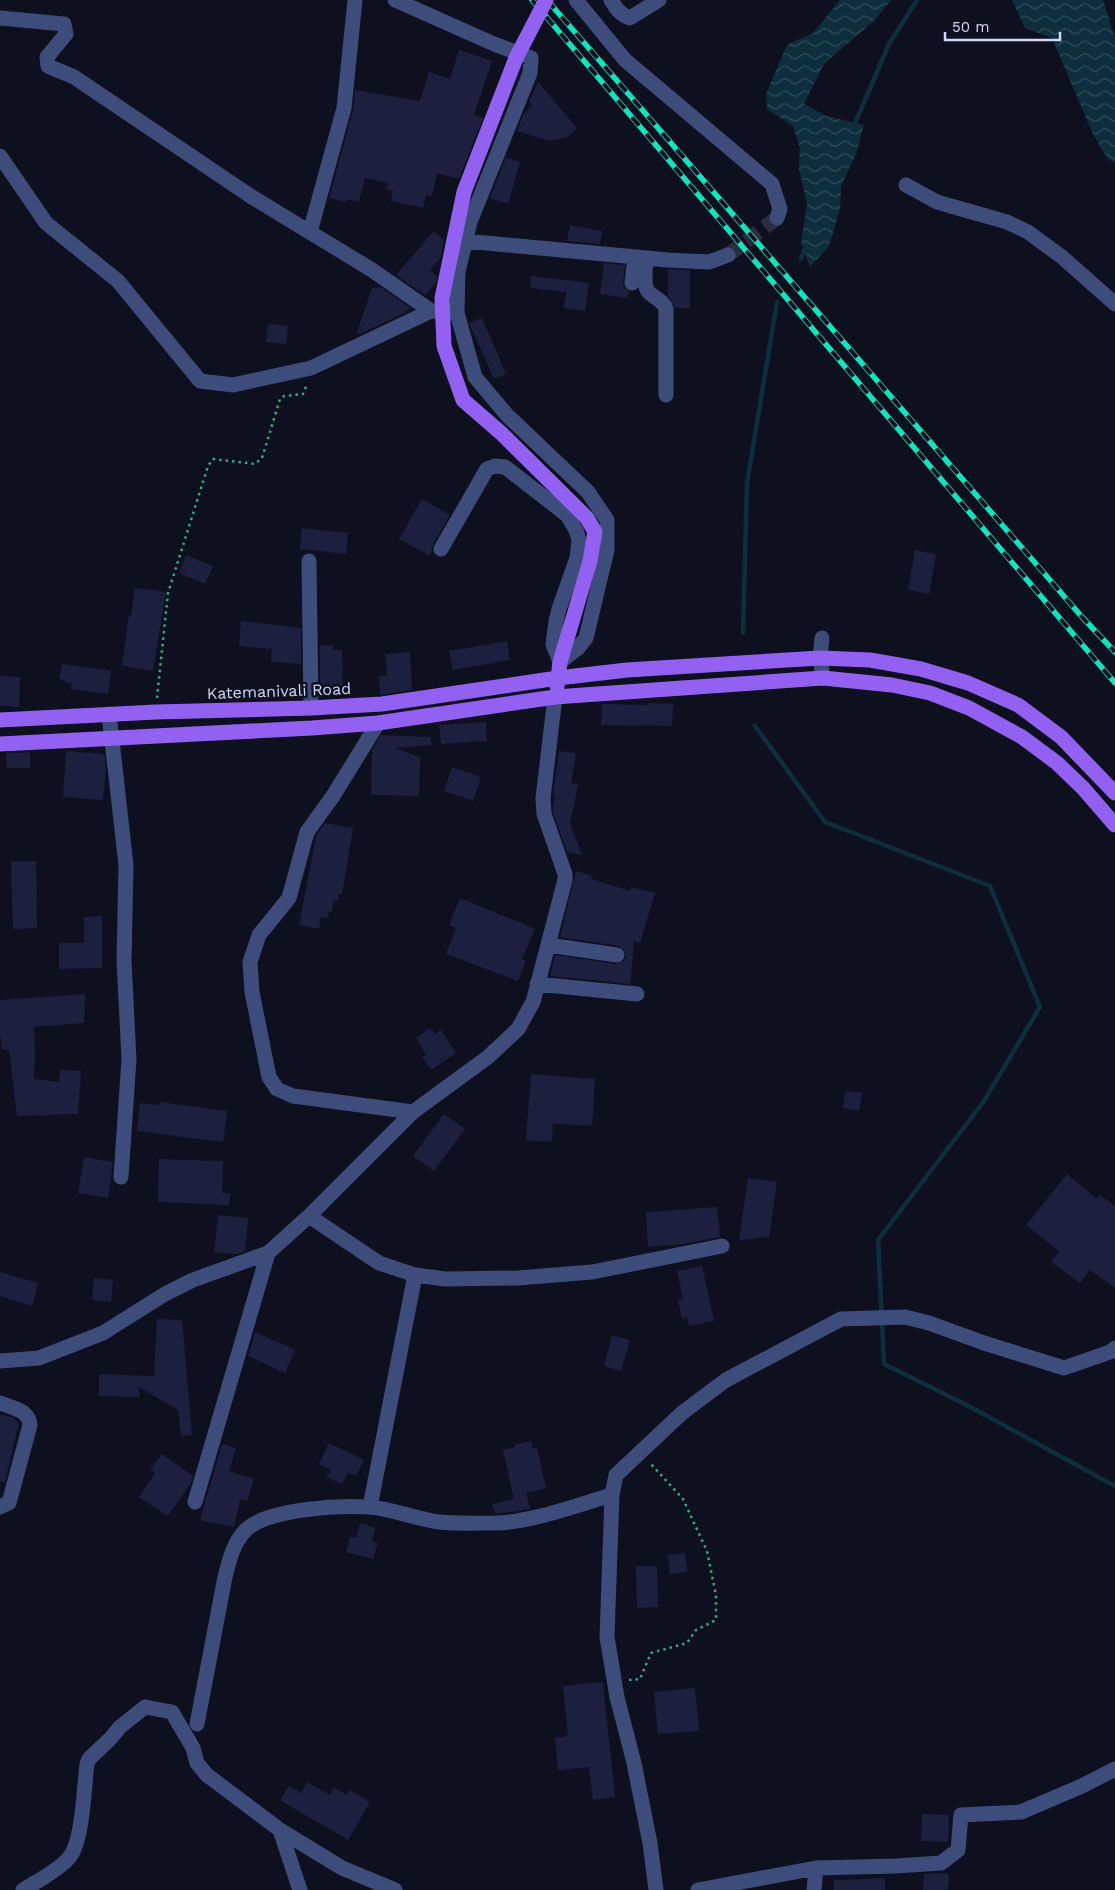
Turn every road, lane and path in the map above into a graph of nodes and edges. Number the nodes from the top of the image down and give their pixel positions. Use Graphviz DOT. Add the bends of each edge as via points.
graph roads {
  1 [pos="355,0"];
  2 [pos="395,0"];
  3 [pos="546,0"];
  4 [pos="576,0"];
  5 [pos="611,0"];
  6 [pos="659,0"];
  7 [pos="0,18"];
  8 [pos="0,156"];
  9 [pos="906,186"];
  10 [pos="777,218"];
  11 [pos="310,232"];
  12 [pos="465,241"];
  13 [pos="728,255"];
  14 [pos="641,257"];
  15 [pos="632,283"];
  16 [pos="1115,304"];
  17 [pos="431,311"];
  18 [pos="457,313"];
  19 [pos="311,368"];
  20 [pos="666,395"];
  21 [pos="441,549"];
  22 [pos="308,561"];
  23 [pos="822,638"];
  24 [pos="820,658"];
  25 [pos="560,662"];
  26 [pos="717,664"];
  27 [pos="558,678"];
  28 [pos="822,678"];
  29 [pos="720,685"];
  30 [pos="555,697"];
  31 [pos="311,708"];
  32 [pos="156,712"];
  33 [pos="109,714"];
  34 [pos="0,720"];
  35 [pos="378,723"];
  36 [pos="112,738"];
  37 [pos="0,744"];
  38 [pos="1072,747"];
  39 [pos="1056,763"];
  40 [pos="1115,793"];
  41 [pos="1115,825"];
  42 [pos="548,944"];
  43 [pos="617,955"];
  44 [pos="537,984"];
  45 [pos="637,994"];
  46 [pos="413,1112"];
  47 [pos="121,1177"];
  48 [pos="310,1216"];
  49 [pos="722,1246"];
  50 [pos="268,1253"];
  51 [pos="415,1275"];
  52 [pos="1115,1348"];
  53 [pos="0,1361"];
  54 [pos="0,1403"];
  55 [pos="640,1453"];
  56 [pos="612,1495"];
  57 [pos="195,1502"];
  58 [pos="0,1507"];
  59 [pos="370,1507"];
  60 [pos="614,1682"];
  61 [pos="197,1724"];
  62 [pos="1115,1769"];
  63 [pos="280,1830"];
  64 [pos="816,1868"];
  65 [pos="23,1890"];
  66 [pos="300,1890"];
  67 [pos="396,1890"];
  68 [pos="656,1890"];
  69 [pos="698,1890"];
  70 [pos="814,1890"];
  1 -- 11 [label="street" via="344,108"];
  2 -- 12 [label="street" via="530,58 530,73"];
  3 -- 25 [label="main road, bridge" via="516,58 464,192 442,298 442,317 444,346 463,400 587,518 595,532 590,561"];
  4 -- 10 [label="street" via="625,60 772,184 780,209"];
  5 -- 6 [label="street" via="620,13 630,18"];
  7 -- 11 [label="street" via="64,24 66,34 47,57 48,66 74,77 252,197"];
  8 -- 19 [label="street" via="46,223 118,281 200,381 233,385"];
  9 -- 16 [label="street" via="937,202 1007,222 1028,232"];
  11 -- 17 [label="street"];
  12 -- 14 [label="street"];
  12 -- 18 [label="street" via="458,272"];
  13 -- 14 [label="street" via="709,262"];
  14 -- 15 [label="street"];
  14 -- 20 [label="street" via="648,292 664,303 666,309"];
  17 -- 18 [label="street"];
  17 -- 19 [label="street"];
  18 -- 25 [label="street" via="475,377 507,415 588,492 607,520 607,550 586,638"];
  19 -- 32 [label="path" via="303,394 280,399 258,463 213,459 208,466 168,593"];
  21 -- 25 [label="street" via="487,469 495,466 505,467 568,515 579,540 577,558 556,621 553,644"];
  22 -- 31 [label="street"];
  23 -- 24 [label="street"];
  24 -- 26 [label="main road, Katemanivali Road"];
  24 -- 28 [label="street"];
  24 -- 38 [label="main road, Katemanivali Road" via="870,660 968,683 1018,705"];
  25 -- 27 [label="main road"];
  26 -- 27 [label="main road, Katemanivali Road"];
  26 -- 29 [label="main road"];
  27 -- 30 [label="main road"];
  27 -- 31 [label="main road, Katemanivali Road" via="382,704"];
  28 -- 29 [label="main road"];
  28 -- 39 [label="main road" via="892,685 930,693 969,708 1022,737"];
  29 -- 30 [label="main road"];
  30 -- 35 [label="main road"];
  30 -- 42 [label="street" via="543,798 544,814 565,880"];
  31 -- 32 [label="main road, Katemanivali Road"];
  32 -- 33 [label="main road, Katemanivali Road"];
  33 -- 34 [label="main road, Katemanivali Road"];
  33 -- 36 [label="street"];
  35 -- 36 [label="main road"];
  35 -- 46 [label="street" via="308,832 289,898 259,935 250,962 252,992 269,1077 277,1089 293,1096"];
  36 -- 37 [label="main road"];
  36 -- 47 [label="street" via="126,866 124,961 130,1059"];
  38 -- 39 [label="main road"];
  38 -- 40 [label="main road, Katemanivali Road"];
  39 -- 41 [label="main road"];
  42 -- 43 [label="street"];
  42 -- 44 [label="street"];
  44 -- 45 [label="street"];
  44 -- 46 [label="street" via="527,1015 518,1029 488,1057"];
  46 -- 48 [label="street"];
  48 -- 50 [label="street"];
  48 -- 51 [label="street" via="379,1263"];
  49 -- 51 [label="street" via="592,1272 518,1278 446,1279"];
  50 -- 53 [label="street" via="194,1280 103,1333 39,1358"];
  50 -- 57 [label="street"];
  51 -- 59 [label="street"];
  52 -- 55 [label="street" via="1064,1368 905,1317 841,1319 726,1380 682,1413"];
  54 -- 58 [label="street" via="26,1413 30,1425 9,1503"];
  55 -- 56 [label="street" via="616,1475"];
  55 -- 60 [label="path" via="684,1499 707,1551 716,1595 716,1620 696,1630 687,1643 651,1653 640,1679"];
  56 -- 59 [label="street" via="511,1522 440,1522"];
  56 -- 60 [label="street" via="607,1637"];
  59 -- 61 [label="street" via="299,1510 262,1519 246,1529 230,1557 225,1576"];
  60 -- 68 [label="street" via="634,1763"];
  62 -- 64 [label="street" via="1020,1812 961,1815 958,1850 941,1863"];
  63 -- 65 [label="street" via="207,1775 197,1763 193,1748 172,1712 145,1707 120,1727 86,1764 80,1828 70,1858"];
  63 -- 66 [label="street"];
  63 -- 67 [label="street" via="342,1868"];
  64 -- 69 [label="street"];
  64 -- 70 [label="street"];
}
